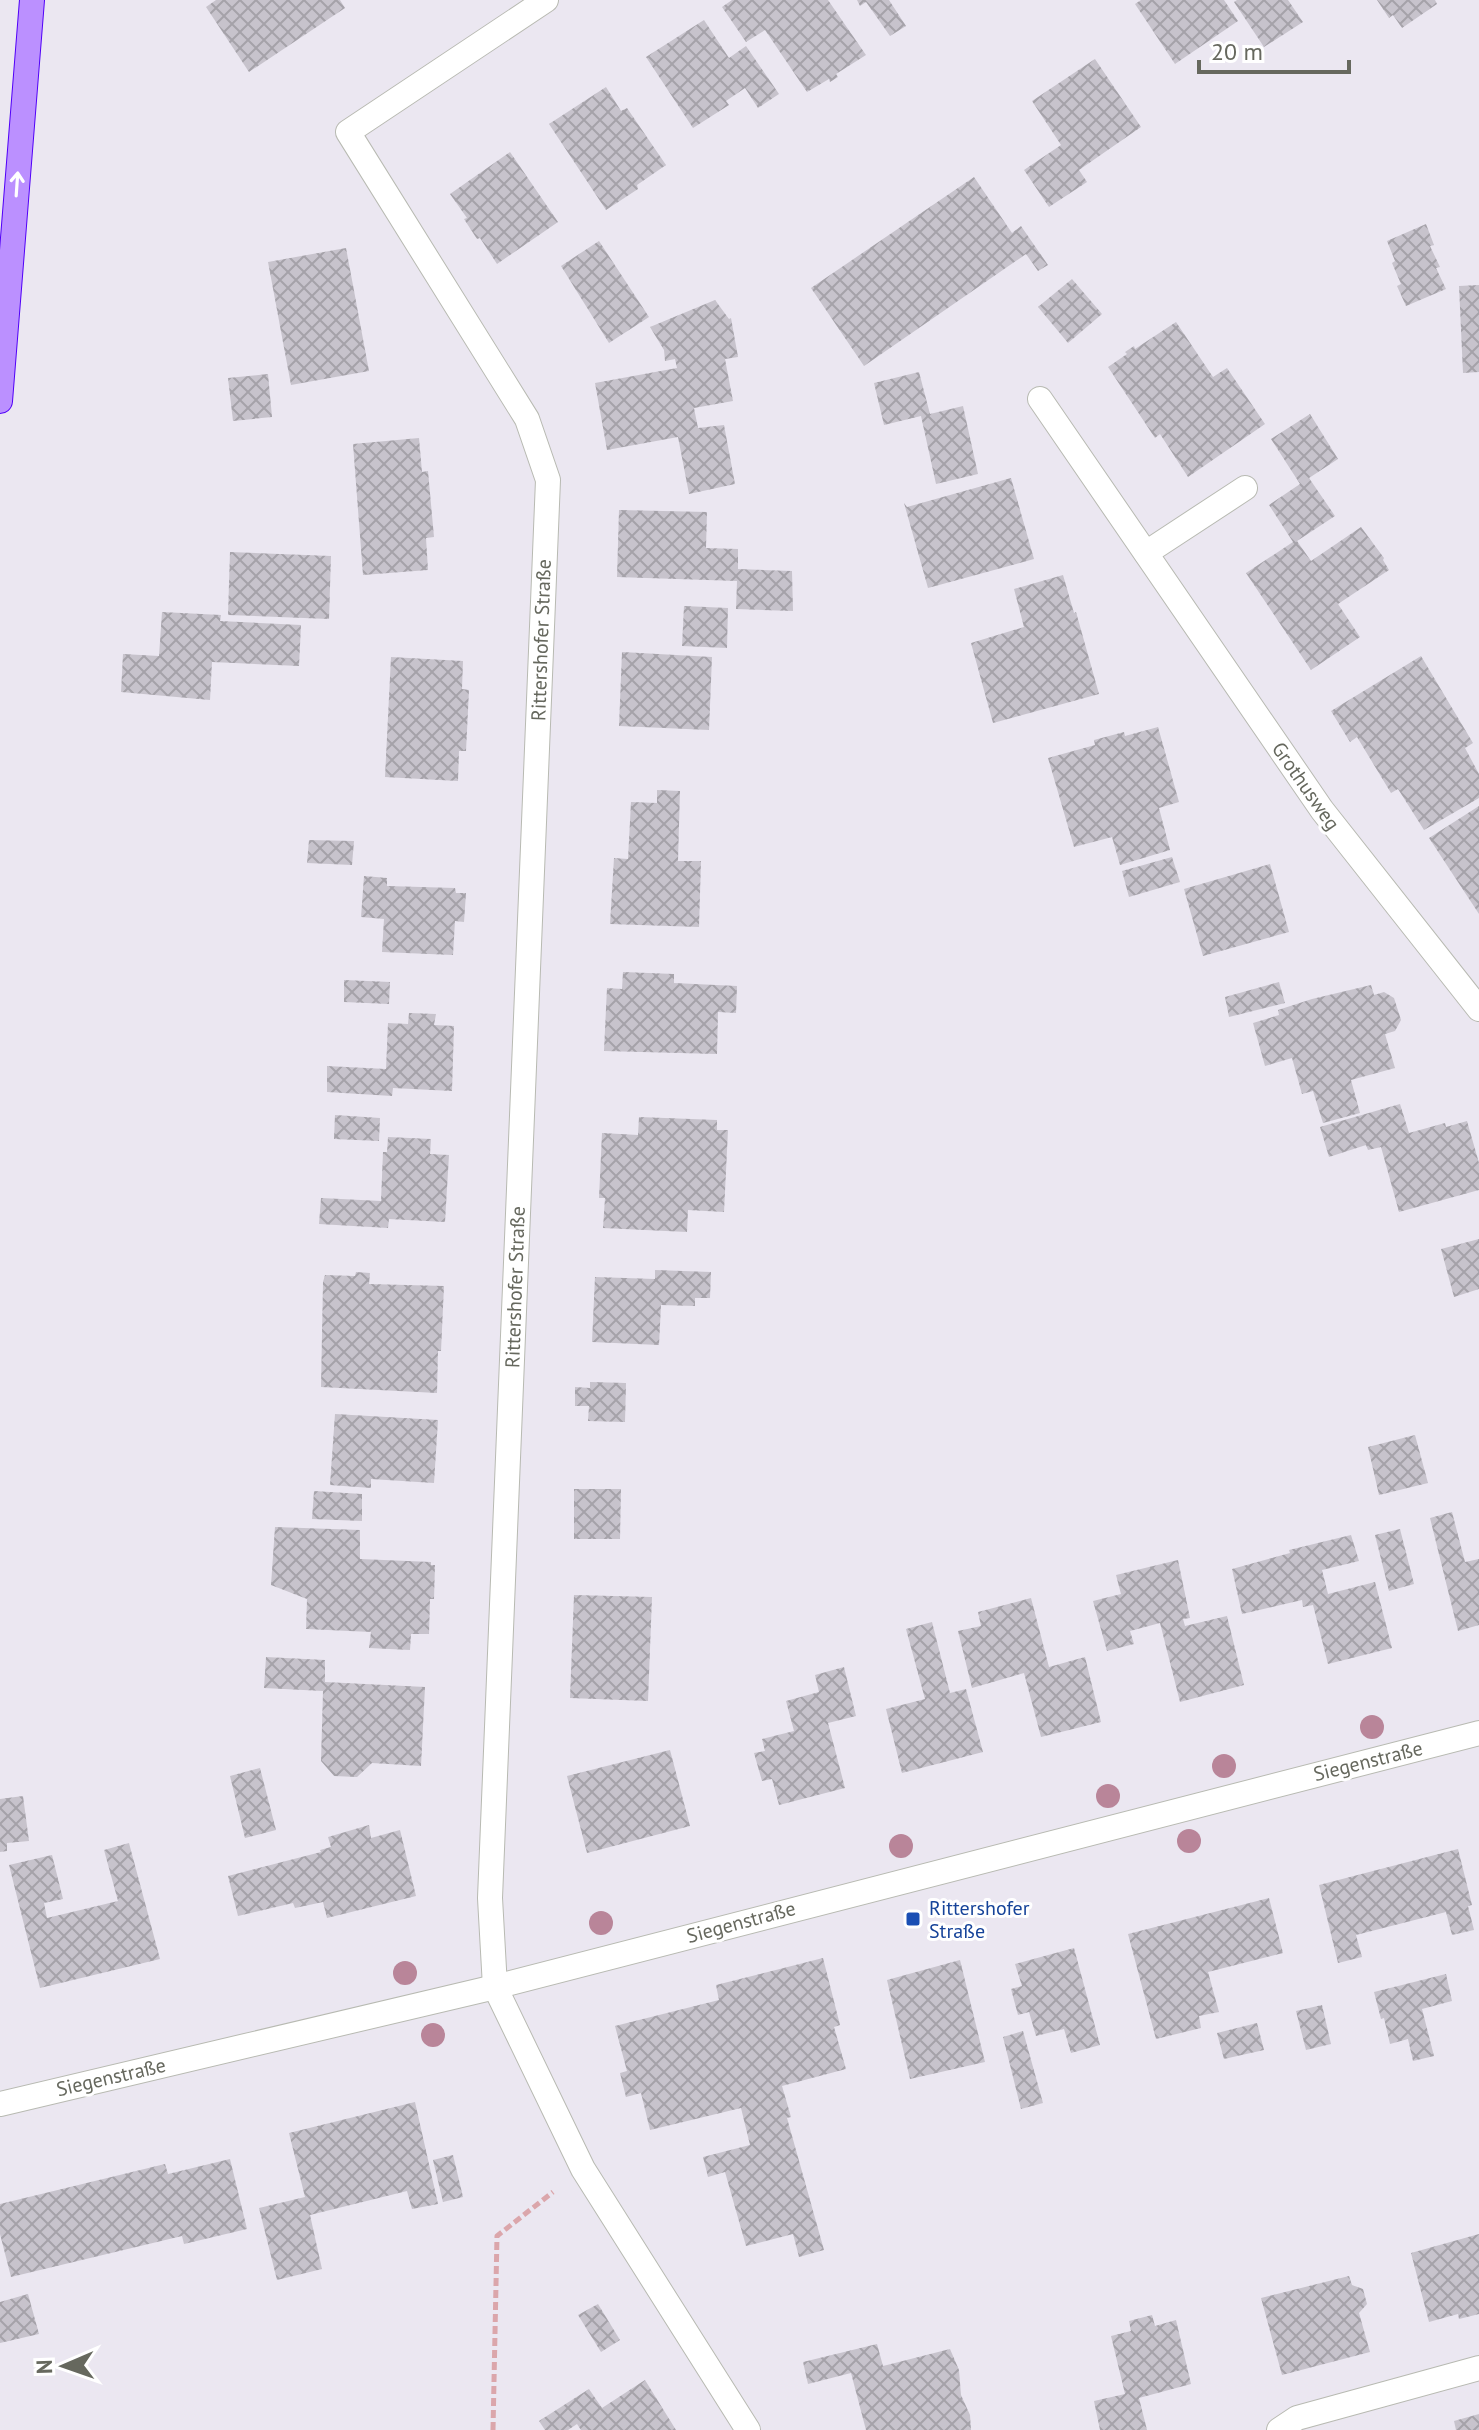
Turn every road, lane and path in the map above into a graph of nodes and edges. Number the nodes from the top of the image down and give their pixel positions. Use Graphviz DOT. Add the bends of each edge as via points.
graph roads {
  1 [pos="32,0"];
  2 [pos="546,0"];
  3 [pos="1040,399"];
  4 [pos="0,401"];
  5 [pos="1245,488"];
  6 [pos="1146,553"];
  7 [pos="1479,1009"];
  8 [pos="1479,1733"];
  9 [pos="495,1987"];
  10 [pos="0,2104"];
  11 [pos="583,2169"];
  12 [pos="1479,2368"];
  13 [pos="493,2430"];
  14 [pos="748,2430"];
  15 [pos="1279,2430"];
  4 -- 1 [label="highway, one-way"];
  2 -- 9 [label="street, Rittershofer Straße" via="348,132 527,419 548,480 490,1898"];
  3 -- 6 [label="street, Grothusweg"];
  5 -- 6 [label="street"];
  6 -- 7 [label="street, Grothusweg" via="1322,810"];
  8 -- 9 [label="street, Siegenstraße"];
  9 -- 10 [label="street, Siegenstraße"];
  9 -- 11 [label="street, Rittershofer Straße"];
  11 -- 13 [label="path" via="497,2236"];
  11 -- 14 [label="street, Rittershofer Straße"];
  12 -- 15 [label="street" via="1297,2418"];
}
